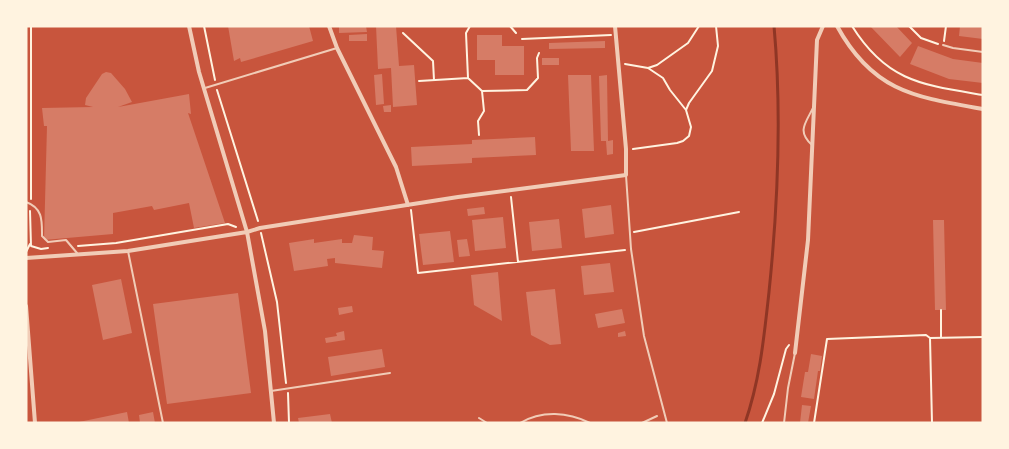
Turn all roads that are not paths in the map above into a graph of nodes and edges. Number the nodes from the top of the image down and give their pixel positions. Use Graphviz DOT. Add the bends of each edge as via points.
graph roads {
  1 [pos="189,26"];
  2 [pos="329,26"];
  3 [pos="615,26"];
  4 [pos="824,26"];
  5 [pos="837,26"];
  6 [pos="943,45"];
  7 [pos="336,48"];
  8 [pos="983,52"];
  9 [pos="204,89"];
  10 [pos="814,106"];
  11 [pos="983,109"];
  12 [pos="812,145"];
  13 [pos="626,175"];
  14 [pos="26,202"];
  15 [pos="408,205"];
  16 [pos="247,232"];
  17 [pos="128,251"];
  18 [pos="79,255"];
  19 [pos="26,258"];
  20 [pos="26,306"];
  21 [pos="27,330"];
  22 [pos="794,353"];
  23 [pos="390,373"];
  24 [pos="271,391"];
  25 [pos="657,416"];
  26 [pos="479,418"];
  27 [pos="35,423"];
  28 [pos="163,423"];
  29 [pos="274,423"];
  30 [pos="487,423"];
  31 [pos="520,423"];
  32 [pos="590,423"];
  33 [pos="642,423"];
  34 [pos="667,423"];
  35 [pos="784,423"];
  1 -- 9 [label="street"];
  2 -- 7 [label="street"];
  3 -- 13 [label="street"];
  4 -- 10 [label="street" via="817,40"];
  5 -- 11 [label="street" via="864,65 890,84 918,97"];
  6 -- 8 [label="lane"];
  7 -- 9 [label="lane"];
  7 -- 15 [label="street" via="396,167"];
  9 -- 16 [label="street"];
  10 -- 12 [label="street"];
  10 -- 12 [label="lane" via="803,129 805,139"];
  12 -- 22 [label="street" via="808,240"];
  13 -- 15 [label="street"];
  13 -- 34 [label="lane" via="631,250 644,336"];
  14 -- 18 [label="lane" via="38,209 42,217 42,236 48,242 66,240"];
  15 -- 16 [label="street"];
  16 -- 17 [label="street"];
  16 -- 24 [label="street" via="265,331"];
  17 -- 18 [label="street"];
  17 -- 28 [label="lane"];
  18 -- 19 [label="street"];
  20 -- 21 [label="street"];
  21 -- 27 [label="street"];
  22 -- 35 [label="lane"];
  23 -- 24 [label="lane"];
  24 -- 29 [label="street"];
  25 -- 33 [label="lane"];
  26 -- 30 [label="lane"];
  31 -- 32 [label="lane" via="536,416 556,414 571,415"];
}
